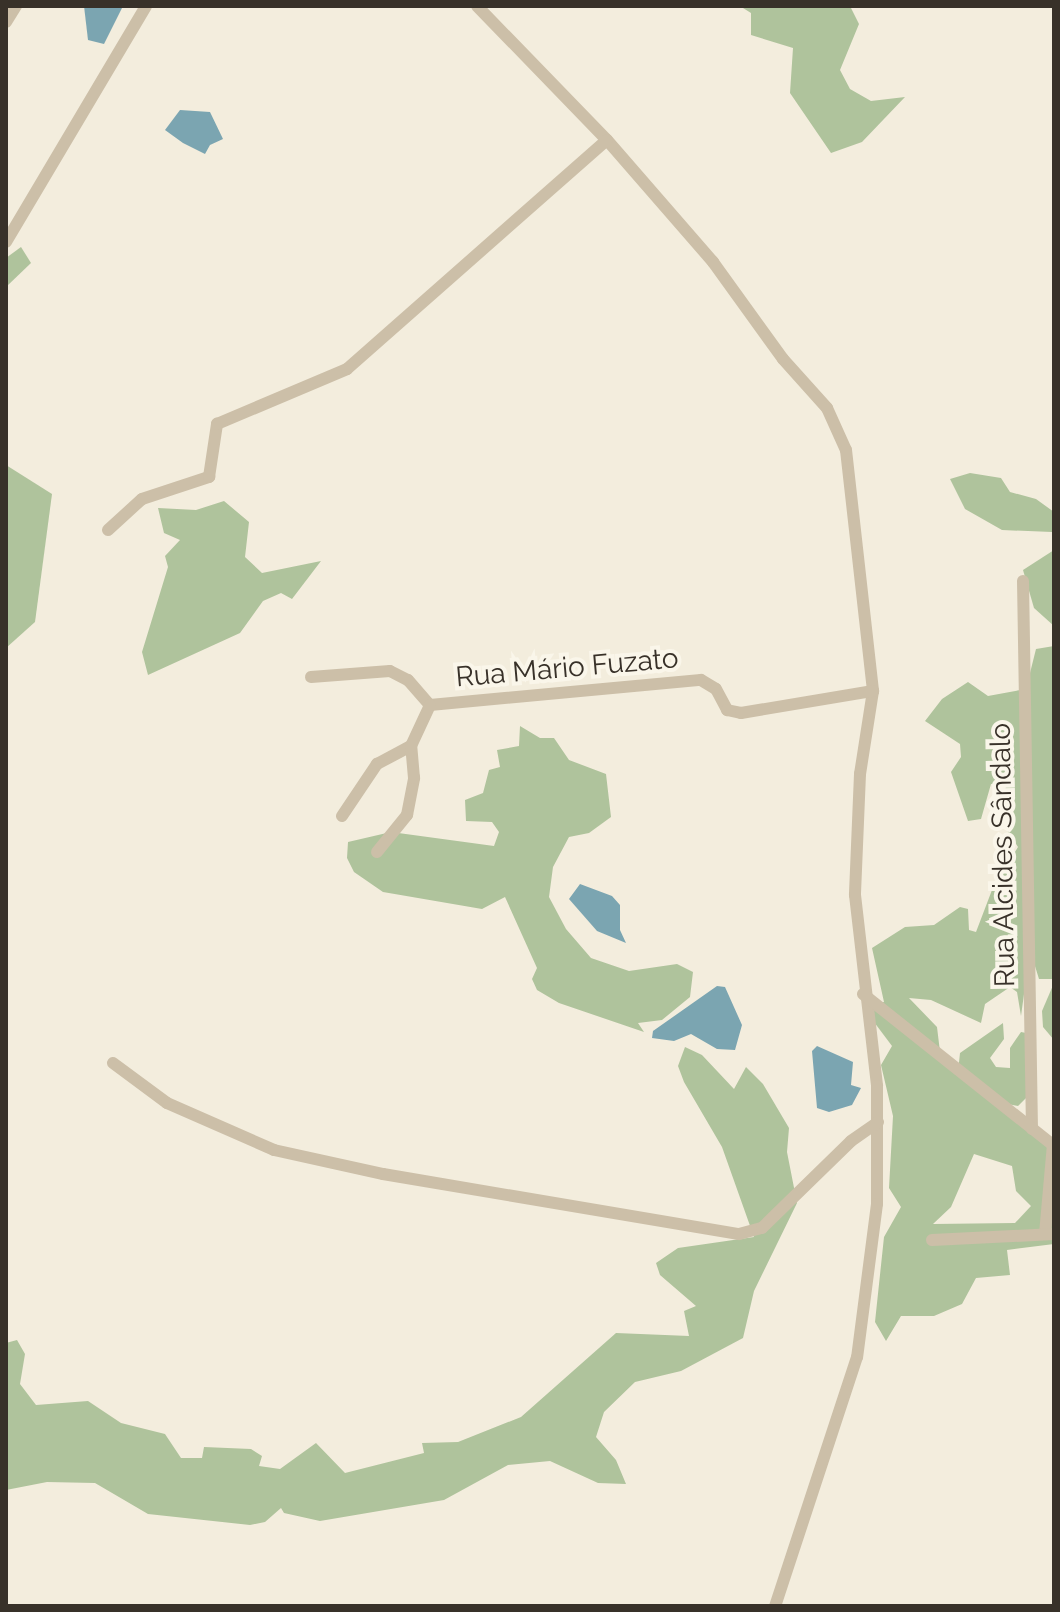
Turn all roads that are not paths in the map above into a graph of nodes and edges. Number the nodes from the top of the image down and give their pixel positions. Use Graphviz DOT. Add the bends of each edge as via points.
graph roads {
  1 [pos="16,6"];
  2 [pos="146,6"];
  3 [pos="477,6"];
  4 [pos="6,22"];
  5 [pos="607,140"];
  6 [pos="6,242"];
  7 [pos="108,530"];
  8 [pos="1023,581"];
  9 [pos="311,677"];
  10 [pos="873,691"];
  11 [pos="430,705"];
  12 [pos="411,746"];
  13 [pos="342,816"];
  14 [pos="377,852"];
  15 [pos="863,994"];
  16 [pos="113,1063"];
  17 [pos="878,1122"];
  18 [pos="1032,1129"];
  19 [pos="1053,1146"];
  20 [pos="1049,1234"];
  21 [pos="932,1240"];
  22 [pos="775,1606"];
  1 -- 4 [label="street"];
  2 -- 6 [label="street"];
  3 -- 5 [label="street"];
  5 -- 7 [label="street" via="347,369 217,424 209,477 142,499"];
  5 -- 10 [label="street" via="713,262 839,430 846,450"];
  8 -- 18 [label="street, Rua Alcides Sândalo"];
  9 -- 11 [label="street, Rua Mário Fuzato" via="390,671 408,680"];
  10 -- 11 [label="street, Rua Mário Fuzato" via="741,713 727,710 716,689 701,680"];
  10 -- 15 [label="street" via="860,774 855,895"];
  11 -- 12 [label="street"];
  12 -- 13 [label="street" via="377,764"];
  12 -- 14 [label="street" via="414,778 407,815"];
  15 -- 17 [label="street"];
  15 -- 18 [label="street"];
  16 -- 17 [label="street" via="167,1103 274,1150 383,1174 739,1234 762,1228 851,1141"];
  17 -- 22 [label="street" via="877,1204 857,1357"];
  18 -- 19 [label="street"];
  19 -- 20 [label="street"];
  20 -- 21 [label="street"];
}
